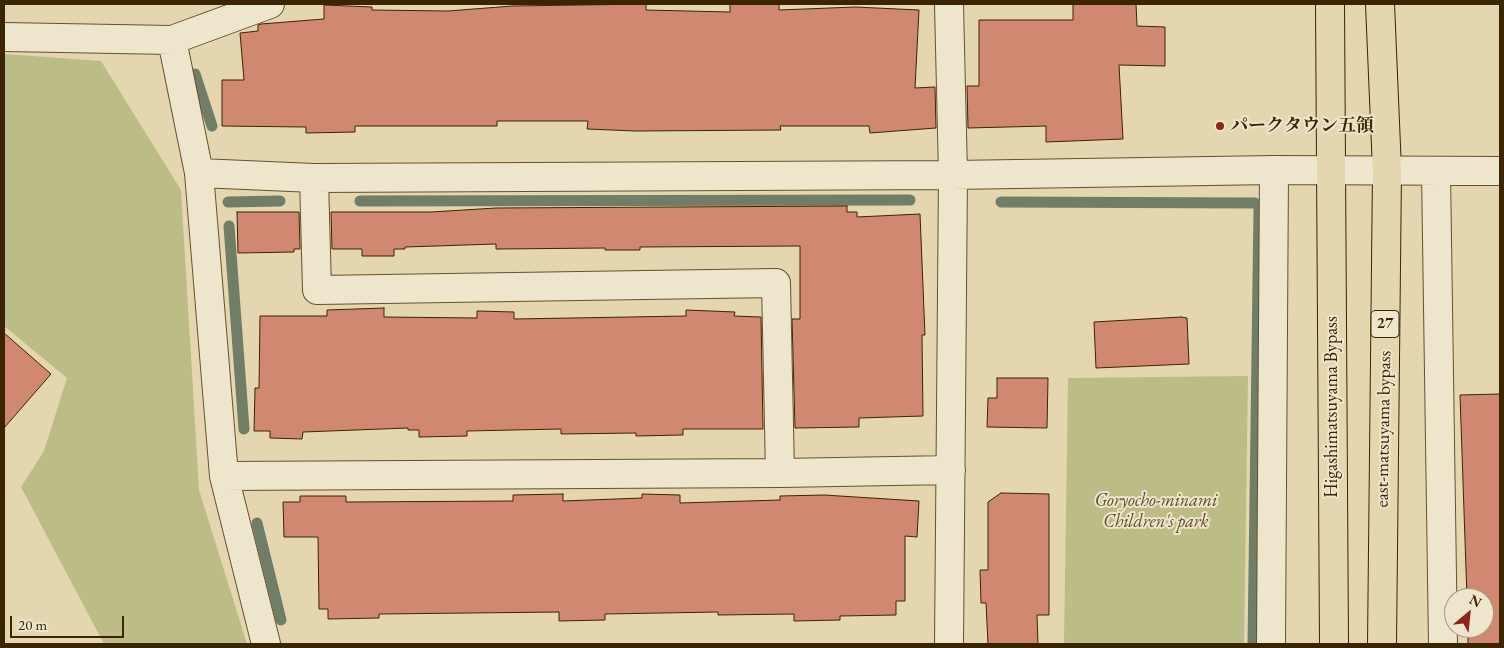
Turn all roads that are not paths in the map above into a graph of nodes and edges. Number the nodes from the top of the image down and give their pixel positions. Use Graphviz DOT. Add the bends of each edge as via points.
graph roads {
  1 [pos="270,4"];
  2 [pos="949,4"];
  3 [pos="1330,4"];
  4 [pos="1380,4"];
  5 [pos="4,37"];
  6 [pos="172,40"];
  7 [pos="1274,170"];
  8 [pos="1331,170"];
  9 [pos="1387,170"];
  10 [pos="1436,171"];
  11 [pos="1500,171"];
  12 [pos="199,173"];
  13 [pos="953,175"];
  14 [pos="314,178"];
  15 [pos="951,470"];
  16 [pos="780,473"];
  17 [pos="224,476"];
  18 [pos="266,644"];
  19 [pos="949,644"];
  20 [pos="1271,644"];
  21 [pos="1334,644"];
  22 [pos="1382,644"];
  23 [pos="1443,644"];
  1 -- 6 [label="street"];
  2 -- 13 [label="street"];
  3 -- 8 [label="main road"];
  4 -- 9 [label="main road, east-matsuyama bypass / 27"];
  5 -- 6 [label="street"];
  6 -- 12 [label="street"];
  7 -- 8 [label="street"];
  7 -- 13 [label="street"];
  7 -- 20 [label="street"];
  8 -- 9 [label="street"];
  8 -- 21 [label="main road, Higashimatsuyama Bypass"];
  9 -- 10 [label="street"];
  9 -- 22 [label="main road, east-matsuyama bypass / 27"];
  10 -- 11 [label="street"];
  10 -- 23 [label="street"];
  12 -- 14 [label="street"];
  12 -- 17 [label="street"];
  13 -- 14 [label="street"];
  13 -- 15 [label="street"];
  14 -- 16 [label="street" via="317,290 776,283"];
  15 -- 16 [label="street"];
  15 -- 19 [label="street"];
  16 -- 17 [label="street"];
  17 -- 18 [label="street"];
}
